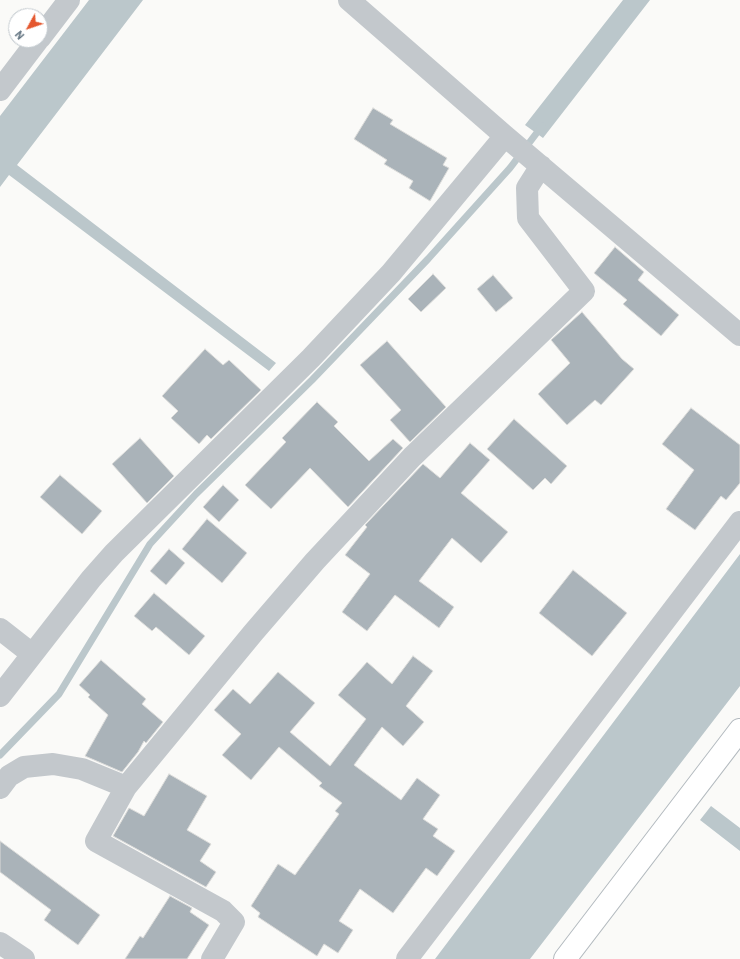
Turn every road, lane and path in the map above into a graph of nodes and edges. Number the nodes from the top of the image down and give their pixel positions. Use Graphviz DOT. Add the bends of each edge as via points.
graph roads {
  1 [pos="69,0"];
  2 [pos="349,0"];
  3 [pos="48,27"];
  4 [pos="32,48"];
  5 [pos="0,90"];
  6 [pos="523,151"];
  7 [pos="740,335"];
  8 [pos="740,522"];
  9 [pos="0,629"];
  10 [pos="32,654"];
  11 [pos="0,696"];
  12 [pos="740,730"];
  13 [pos="126,787"];
  14 [pos="0,788"];
  15 [pos="0,943"];
  16 [pos="24,959"];
  17 [pos="212,959"];
  18 [pos="407,959"];
  19 [pos="565,959"];
  1 -- 3 [label="street"];
  2 -- 6 [label="street"];
  4 -- 5 [label="street"];
  6 -- 7 [label="street"];
  6 -- 10 [label="street" via="391,273 311,358 114,553"];
  6 -- 13 [label="street" via="528,218 584,291 412,457 363,509 253,633"];
  8 -- 18 [label="street"];
  9 -- 10 [label="street"];
  10 -- 11 [label="street"];
  12 -- 19 [label="street"];
  13 -- 14 [label="street" via="82,769 53,764 24,767 9,776"];
  13 -- 17 [label="street" via="96,841 228,917"];
  15 -- 16 [label="street"];
}
